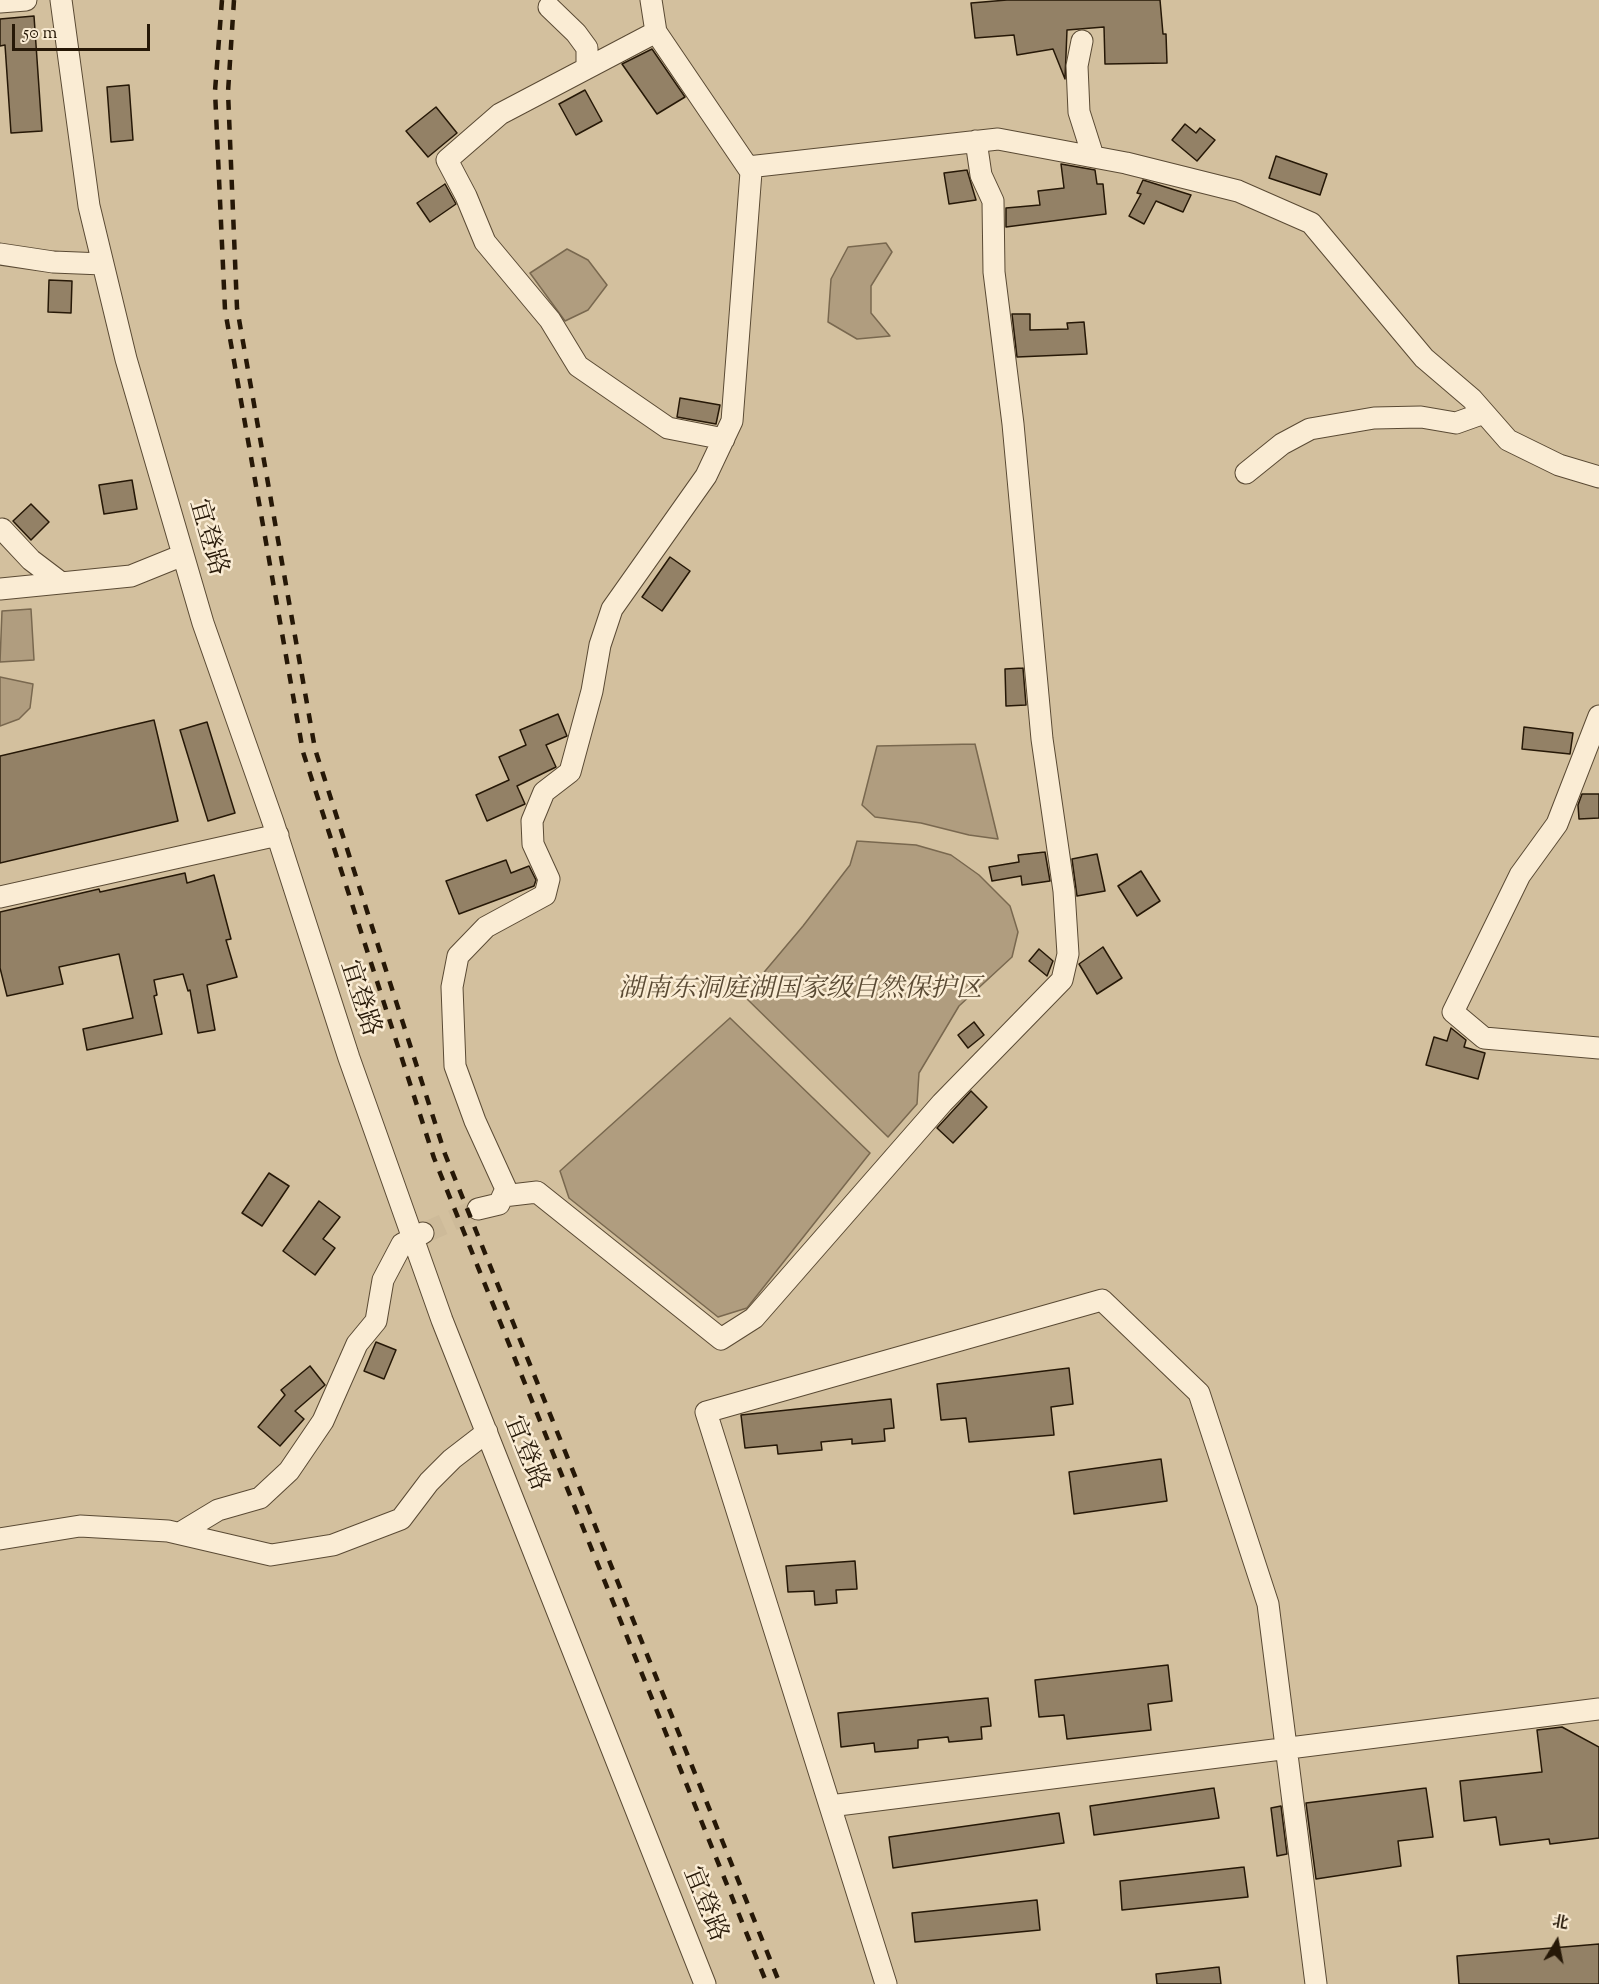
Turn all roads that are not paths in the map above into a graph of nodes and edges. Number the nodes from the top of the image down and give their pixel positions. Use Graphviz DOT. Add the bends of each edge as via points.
graph roads {
  1 [pos="26,0"];
  2 [pos="61,0"];
  3 [pos="651,0"];
  4 [pos="0,2"];
  5 [pos="549,7"];
  6 [pos="656,32"];
  7 [pos="1082,41"];
  8 [pos="587,67"];
  9 [pos="976,141"];
  10 [pos="1093,156"];
  11 [pos="748,167"];
  12 [pos="0,254"];
  13 [pos="103,264"];
  14 [pos="1485,413"];
  15 [pos="724,439"];
  16 [pos="1246,474"];
  17 [pos="1599,477"];
  18 [pos="2,529"];
  19 [pos="183,555"];
  20 [pos="60,582"];
  21 [pos="0,589"];
  22 [pos="1599,716"];
  23 [pos="278,835"];
  24 [pos="0,897"];
  25 [pos="1599,1048"];
  26 [pos="503,1196"];
  27 [pos="478,1209"];
  28 [pos="418,1236"];
  29 [pos="487,1432"];
  30 [pos="180,1533"];
  31 [pos="0,1539"];
  32 [pos="1599,1709"];
  33 [pos="1286,1749"];
  34 [pos="830,1806"];
  35 [pos="705,1984"];
  36 [pos="886,1984"];
  37 [pos="1316,1984"];
  1 -- 4 [label="street"];
  2 -- 13 [label="street, 宜登路" via="89,206"];
  3 -- 6 [label="street"];
  5 -- 8 [label="street" via="587,48"];
  6 -- 8 [label="street"];
  6 -- 11 [label="street"];
  7 -- 10 [label="street" via="1077,66 1079,112"];
  8 -- 15 [label="street" via="500,114 447,160 485,242 550,320 578,366 668,428"];
  9 -- 10 [label="street" via="998,139"];
  9 -- 11 [label="street"];
  9 -- 26 [label="street" via="981,175 993,201 994,272 1013,424 1042,739 1064,891 1068,954 1062,980 942,1103 754,1318 722,1339 537,1192"];
  10 -- 14 [label="street" via="1238,191 1311,223 1424,358"];
  11 -- 15 [label="street" via="752,172 732,421"];
  12 -- 13 [label="street"];
  13 -- 19 [label="street, 宜登路" via="126,359"];
  14 -- 16 [label="street" via="1456,423 1421,417 1374,418 1310,429 1282,444"];
  14 -- 17 [label="street" via="1508,440 1559,465"];
  15 -- 26 [label="street" via="706,476 612,609 570,772 544,792 532,821 533,844 549,879 545,895 486,927 458,956 452,987 455,1066 506,1189"];
  18 -- 20 [label="street" via="31,560"];
  19 -- 20 [label="street" via="131,576"];
  19 -- 23 [label="street, 宜登路"];
  20 -- 21 [label="street"];
  22 -- 25 [label="street" via="1557,824 1520,875 1453,1012 1484,1038"];
  23 -- 24 [label="street"];
  23 -- 28 [label="street, 宜登路" via="349,1058"];
  26 -- 27 [label="street" via="499,1204"];
  28 -- 29 [label="street, 宜登路"];
  28 -- 30 [label="street" via="402,1244 383,1280 376,1321 357,1344 323,1421 289,1471 260,1498 218,1510"];
  29 -- 30 [label="street" via="452,1459 401,1519 333,1545 271,1555"];
  29 -- 35 [label="street, 宜登路"];
  30 -- 31 [label="street" via="80,1526"];
  32 -- 33 [label="street"];
  33 -- 34 [label="street"];
  33 -- 34 [label="street" via="1268,1605 1199,1393 1102,1300 706,1412"];
  33 -- 37 [label="street"];
  34 -- 36 [label="street"];
}
